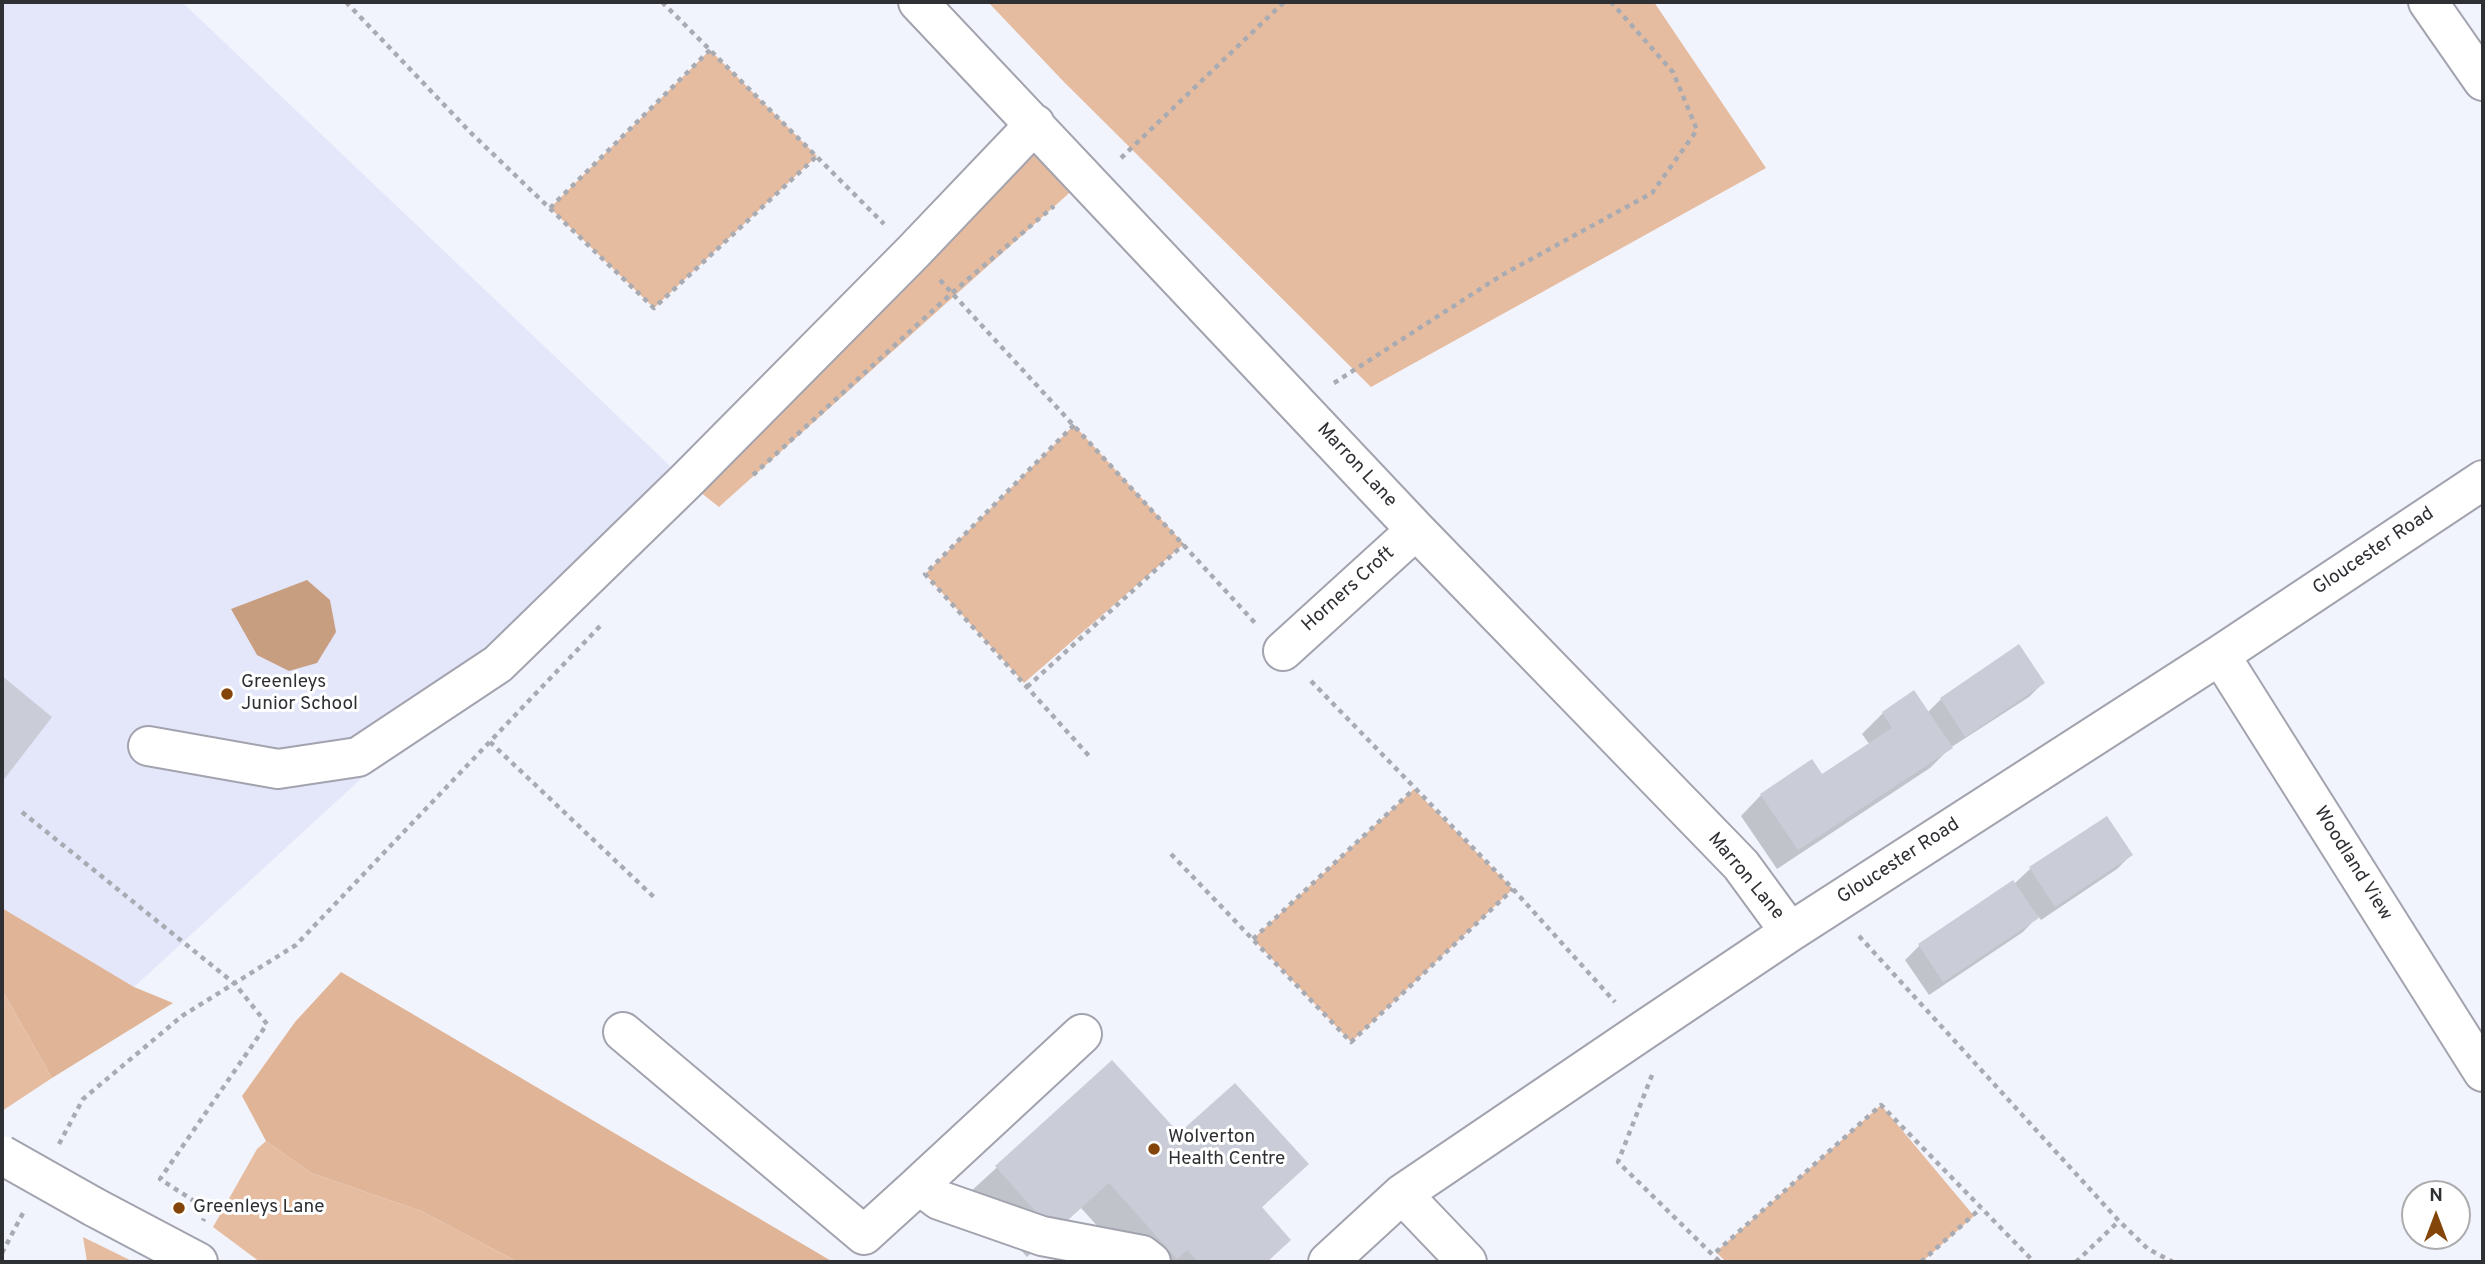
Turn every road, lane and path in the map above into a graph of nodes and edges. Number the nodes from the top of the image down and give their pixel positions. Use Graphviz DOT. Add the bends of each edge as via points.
graph roads {
  1 [pos="346,2"];
  2 [pos="662,2"];
  3 [pos="918,2"];
  4 [pos="1284,2"];
  5 [pos="1611,2"];
  6 [pos="2428,2"];
  7 [pos="710,50"];
  8 [pos="2483,81"];
  9 [pos="1035,124"];
  10 [pos="817,156"];
  11 [pos="1086,178"];
  12 [pos="550,208"];
  13 [pos="913,252"];
  14 [pos="953,292"];
  15 [pos="1333,384"];
  16 [pos="1074,425"];
  17 [pos="749,479"];
  18 [pos="2483,480"];
  19 [pos="1416,530"];
  20 [pos="1184,544"];
  21 [pos="602,624"];
  22 [pos="1283,651"];
  23 [pos="2220,655"];
  24 [pos="1027,687"];
  25 [pos="489,742"];
  26 [pos="148,746"];
  27 [pos="1090,757"];
  28 [pos="1414,789"];
  29 [pos="22,812"];
  30 [pos="1171,854"];
  31 [pos="1514,889"];
  32 [pos="657,900"];
  33 [pos="1790,932"];
  34 [pos="1253,939"];
  35 [pos="235,984"];
  36 [pos="624,1032"];
  37 [pos="1641,1032"];
  38 [pos="1082,1034"];
  39 [pos="2483,1072"];
  40 [pos="58,1146"];
  41 [pos="2,1154"];
  42 [pos="919,1185"];
  43 [pos="1402,1194"];
  44 [pos="27,1205"];
  45 [pos="1981,1208"];
  46 [pos="2119,1222"];
  47 [pos="1716,1252"];
  48 [pos="2,1253"];
  49 [pos="192,1259"];
  50 [pos="1151,1262"];
  51 [pos="1328,1262"];
  52 [pos="1467,1262"];
  53 [pos="1720,1262"];
  54 [pos="1921,1262"];
  55 [pos="2034,1262"];
  56 [pos="2076,1262"];
  1 -- 12 [label="path"];
  2 -- 7 [label="path"];
  3 -- 9 [label="street, Marron Lane"];
  4 -- 11 [label="path" via="1116,162"];
  5 -- 15 [label="path" via="1673,72 1697,130 1652,192 1502,275"];
  6 -- 8 [label="street"];
  7 -- 10 [label="path"];
  7 -- 12 [label="path"];
  9 -- 11 [label="street, Marron Lane"];
  9 -- 13 [label="street"];
  10 -- 12 [label="path" via="654,308"];
  10 -- 13 [label="path"];
  11 -- 14 [label="path"];
  11 -- 19 [label="street, Marron Lane"];
  13 -- 14 [label="path"];
  13 -- 26 [label="street" via="498,664 358,757 278,769"];
  14 -- 16 [label="path"];
  14 -- 17 [label="path"];
  16 -- 20 [label="path"];
  16 -- 24 [label="path" via="925,574"];
  18 -- 23 [label="street, Gloucester Road"];
  19 -- 22 [label="street, Horners Croft"];
  19 -- 33 [label="street, Marron Lane" via="1741,865"];
  20 -- 22 [label="path"];
  20 -- 24 [label="path"];
  21 -- 25 [label="path"];
  22 -- 28 [label="path"];
  23 -- 33 [label="street, Gloucester Road"];
  23 -- 39 [label="street, Woodland View"];
  24 -- 27 [label="path"];
  25 -- 32 [label="path"];
  25 -- 35 [label="path" via="296,945"];
  28 -- 31 [label="path"];
  28 -- 34 [label="path"];
  29 -- 35 [label="path"];
  30 -- 34 [label="path"];
  31 -- 34 [label="path" via="1351,1042"];
  31 -- 37 [label="path"];
  33 -- 37 [label="street, Gloucester Road"];
  35 -- 40 [label="path" via="182,1016 83,1099"];
  35 -- 49 [label="path" via="267,1024 160,1179 208,1210"];
  36 -- 42 [label="street" via="864,1235"];
  37 -- 43 [label="street, Gloucester Road"];
  37 -- 53 [label="path" via="1661,1053 1618,1162"];
  38 -- 42 [label="street"];
  41 -- 49 [label="street, bridge"];
  42 -- 50 [label="street" via="939,1200 1042,1236 1142,1255"];
  43 -- 51 [label="street, Gloucester Road"];
  43 -- 52 [label="street"];
  44 -- 48 [label="path"];
  45 -- 47 [label="path" via="1881,1105"];
  45 -- 54 [label="path"];
  45 -- 55 [label="path"];
  46 -- 56 [label="path"];
}
